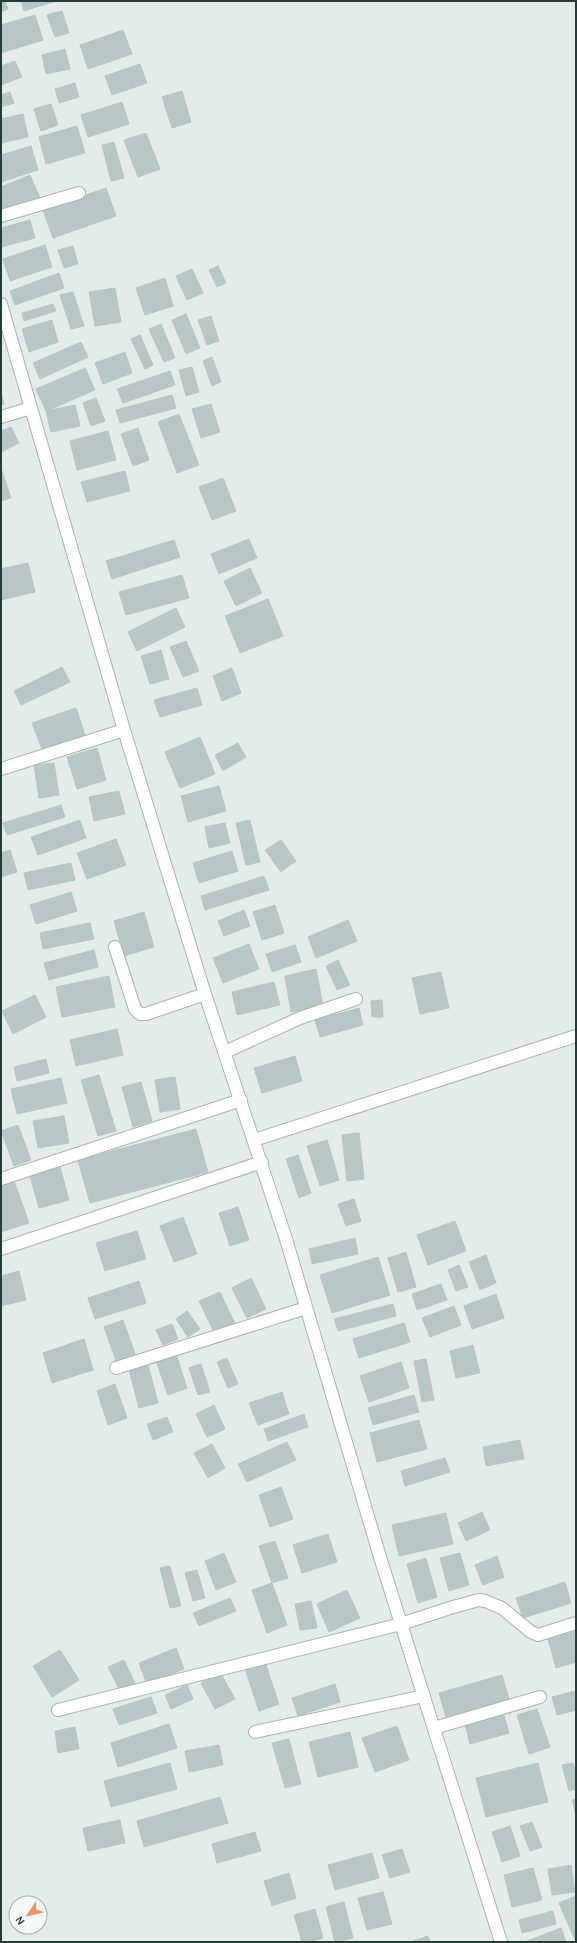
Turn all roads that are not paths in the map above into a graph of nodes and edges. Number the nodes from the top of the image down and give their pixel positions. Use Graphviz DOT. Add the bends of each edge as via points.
graph roads {
  1 [pos="79,193"];
  2 [pos="1,216"];
  3 [pos="1,304"];
  4 [pos="31,408"];
  5 [pos="1,417"];
  6 [pos="124,730"];
  7 [pos="1,769"];
  8 [pos="115,947"];
  9 [pos="205,994"];
  10 [pos="356,999"];
  11 [pos="576,1036"];
  12 [pos="224,1052"];
  13 [pos="241,1100"];
  14 [pos="254,1140"];
  15 [pos="262,1162"];
  16 [pos="1,1179"];
  17 [pos="1,1249"];
  18 [pos="306,1308"];
  19 [pos="116,1368"];
  20 [pos="401,1624"];
  21 [pos="576,1624"];
  22 [pos="424,1696"];
  23 [pos="540,1697"];
  24 [pos="58,1710"];
  25 [pos="434,1728"];
  26 [pos="255,1732"];
  27 [pos="501,1942"];
  1 -- 2 [label="street"];
  3 -- 4 [label="street"];
  4 -- 5 [label="street"];
  4 -- 6 [label="street"];
  6 -- 7 [label="street"];
  6 -- 9 [label="street"];
  8 -- 9 [label="street" via="135,1009 140,1014"];
  9 -- 12 [label="street"];
  10 -- 12 [label="street" via="300,1018"];
  11 -- 14 [label="street"];
  12 -- 13 [label="street"];
  13 -- 14 [label="street"];
  13 -- 16 [label="street"];
  14 -- 15 [label="street"];
  15 -- 17 [label="street"];
  15 -- 18 [label="street"];
  18 -- 19 [label="street"];
  18 -- 20 [label="street"];
  20 -- 21 [label="street" via="479,1600 493,1603 530,1632 538,1635"];
  20 -- 22 [label="street"];
  20 -- 24 [label="street"];
  22 -- 25 [label="street"];
  22 -- 26 [label="street"];
  23 -- 25 [label="street"];
  25 -- 27 [label="street"];
}
